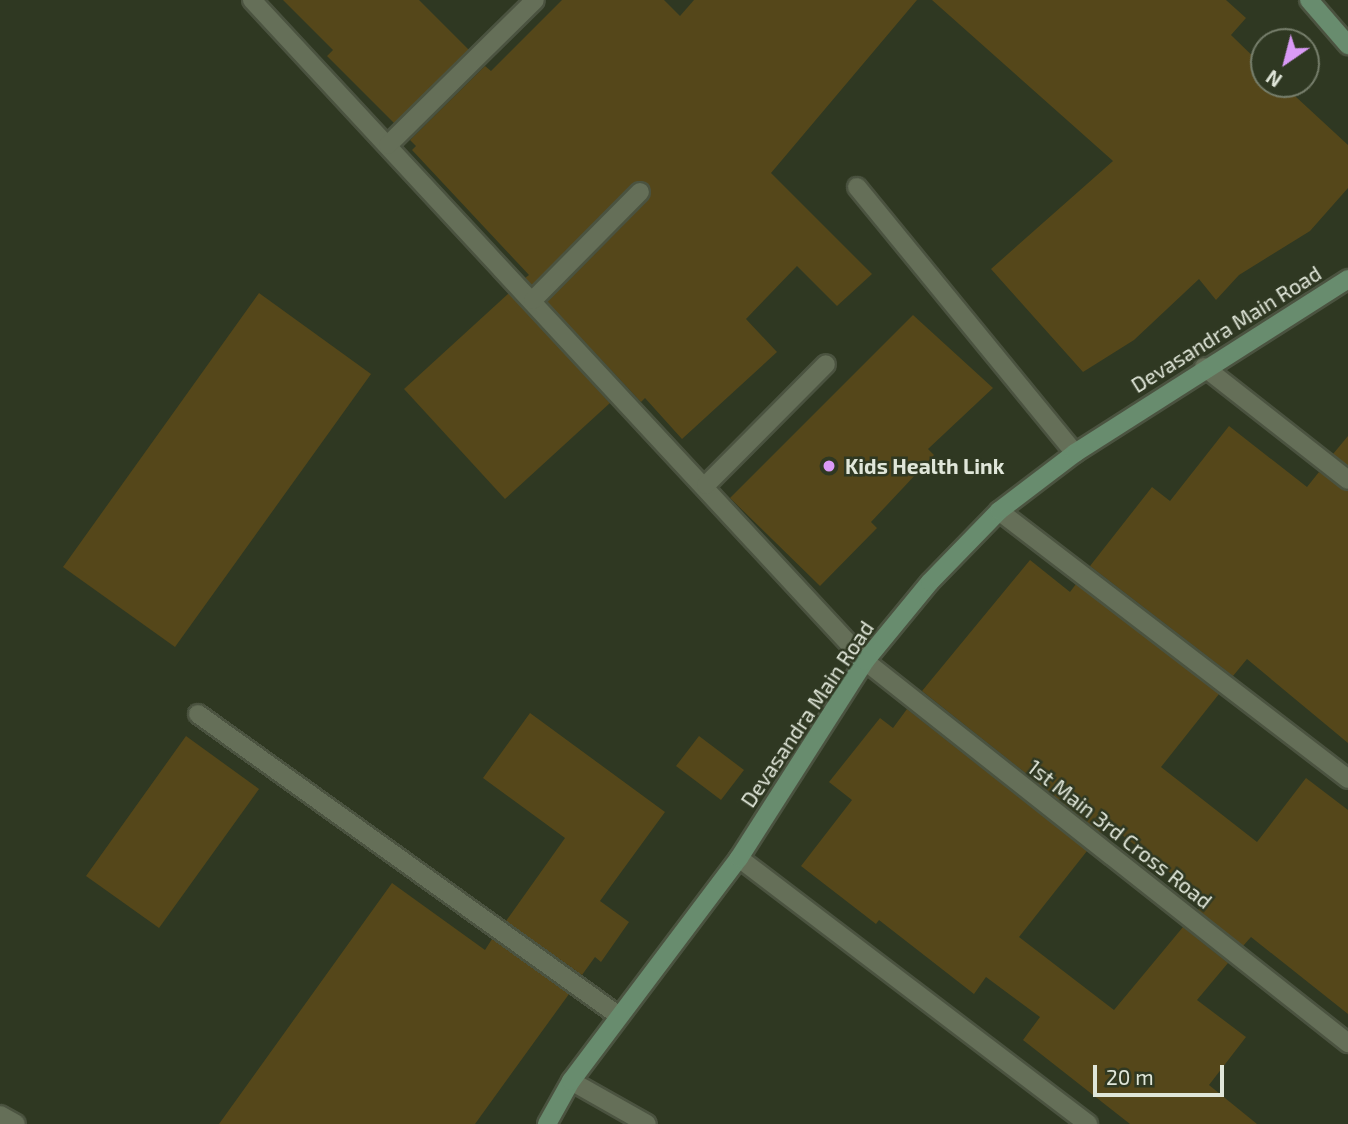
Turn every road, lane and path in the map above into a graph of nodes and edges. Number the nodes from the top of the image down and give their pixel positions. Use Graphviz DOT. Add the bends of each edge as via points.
graph roads {
  1 [pos="252,0"];
  2 [pos="535,0"];
  3 [pos="1309,0"];
  4 [pos="1348,45"];
  5 [pos="388,145"];
  6 [pos="857,187"];
  7 [pos="640,192"];
  8 [pos="1348,279"];
  9 [pos="533,300"];
  10 [pos="826,364"];
  11 [pos="1204,367"];
  12 [pos="1074,453"];
  13 [pos="1348,480"];
  14 [pos="706,485"];
  15 [pos="999,511"];
  16 [pos="865,661"];
  17 [pos="198,714"];
  18 [pos="1348,779"];
  19 [pos="739,858"];
  20 [pos="619,1016"];
  21 [pos="1348,1043"];
  22 [pos="570,1081"];
  23 [pos="0,1115"];
  24 [pos="16,1124"];
  25 [pos="547,1124"];
  26 [pos="647,1124"];
  27 [pos="1088,1124"];
  1 -- 5 [label="street, 1st Main 3rd Cross Road"];
  2 -- 5 [label="street"];
  3 -- 4 [label="main road"];
  5 -- 9 [label="street, 1st Main 3rd Cross Road"];
  6 -- 12 [label="street"];
  7 -- 9 [label="street"];
  8 -- 11 [label="main road, Devasandra Main Road"];
  9 -- 14 [label="street, 1st Main 3rd Cross Road"];
  10 -- 14 [label="street"];
  11 -- 12 [label="main road, Devasandra Main Road"];
  11 -- 13 [label="street"];
  12 -- 15 [label="main road, Devasandra Main Road"];
  14 -- 16 [label="street, 1st Main 3rd Cross Road"];
  15 -- 16 [label="main road, Devasandra Main Road" via="930,582"];
  15 -- 18 [label="street"];
  16 -- 19 [label="main road, Devasandra Main Road"];
  16 -- 21 [label="street, 1st Main 3rd Cross Road"];
  17 -- 20 [label="street"];
  19 -- 20 [label="main road, Devasandra Main Road"];
  19 -- 27 [label="street"];
  20 -- 22 [label="main road, Devasandra Main Road"];
  22 -- 25 [label="main road, Devasandra Main Road"];
  22 -- 26 [label="street"];
  23 -- 24 [label="street"];
}
